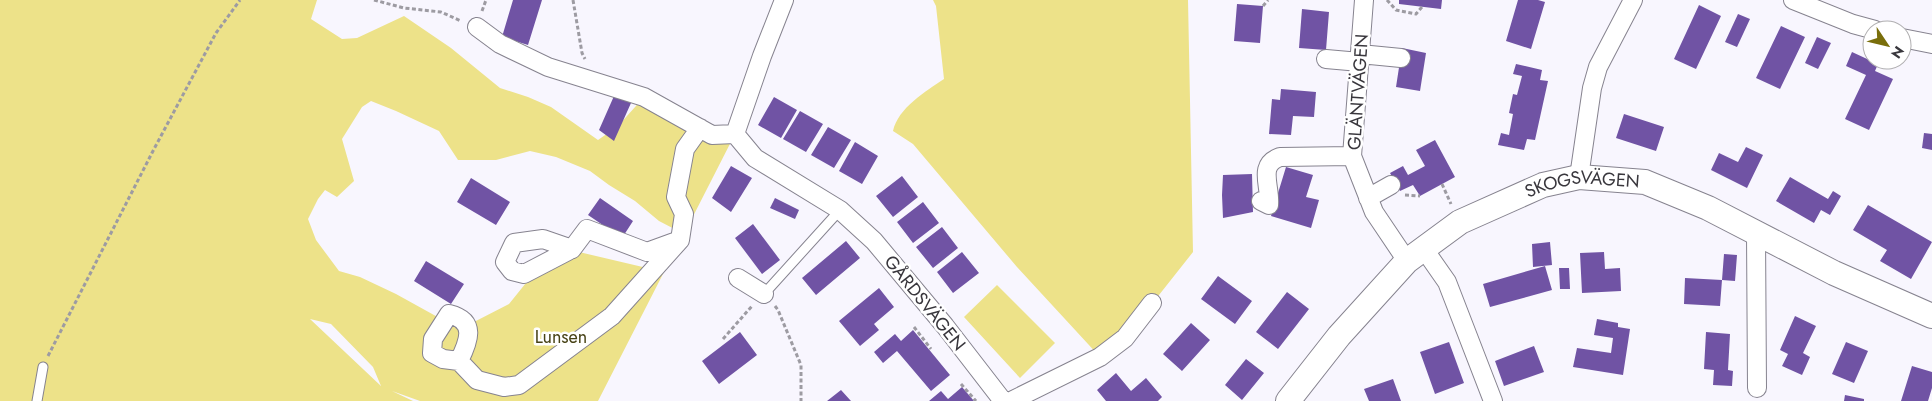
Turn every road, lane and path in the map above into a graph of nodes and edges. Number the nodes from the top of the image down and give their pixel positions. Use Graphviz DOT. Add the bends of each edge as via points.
graph roads {
  1 [pos="240,0"];
  2 [pos="374,0"];
  3 [pos="573,0"];
  4 [pos="784,0"];
  5 [pos="1268,0"];
  6 [pos="1364,0"];
  7 [pos="1387,0"];
  8 [pos="1633,0"];
  9 [pos="1793,0"];
  10 [pos="1263,6"];
  11 [pos="1422,7"];
  12 [pos="1862,26"];
  13 [pos="476,27"];
  14 [pos="1912,40"];
  15 [pos="1932,44"];
  16 [pos="1326,58"];
  17 [pos="1360,58"];
  18 [pos="1401,58"];
  19 [pos="597,82"];
  20 [pos="700,128"];
  21 [pos="735,134"];
  22 [pos="1352,156"];
  23 [pos="1579,177"];
  24 [pos="1391,185"];
  25 [pos="1368,198"];
  26 [pos="1261,201"];
  27 [pos="840,210"];
  28 [pos="1756,233"];
  29 [pos="680,240"];
  30 [pos="572,249"];
  31 [pos="1415,255"];
  32 [pos="738,278"];
  33 [pos="764,294"];
  34 [pos="1152,303"];
  35 [pos="1932,316"];
  36 [pos="914,327"];
  37 [pos="723,339"];
  38 [pos="931,350"];
  39 [pos="459,361"];
  40 [pos="43,366"];
  41 [pos="961,384"];
  42 [pos="1757,388"];
  43 [pos="37,401"];
  44 [pos="801,401"];
  45 [pos="976,401"];
  46 [pos="1003,401"];
  47 [pos="1011,401"];
  48 [pos="1288,401"];
  49 [pos="1493,401"];
  1 -- 40 [label="path" via="216,33"];
  2 -- 13 [label="path" via="404,8 441,12"];
  3 -- 19 [label="path" via="582,53"];
  4 -- 21 [label="street"];
  5 -- 10 [label="path"];
  6 -- 17 [label="street, GLÄNTVÄGEN"];
  7 -- 11 [label="path" via="1396,10 1403,12 1416,14"];
  8 -- 23 [label="street" via="1598,67"];
  9 -- 12 [label="street"];
  13 -- 19 [label="street" via="500,44 548,66"];
  14 -- 15 [label="street"];
  16 -- 17 [label="street"];
  17 -- 18 [label="street"];
  17 -- 22 [label="street, GLÄNTVÄGEN"];
  19 -- 20 [label="street" via="644,97"];
  20 -- 21 [label="street" via="712,135"];
  20 -- 29 [label="street" via="685,149 676,197 684,214"];
  21 -- 27 [label="street, GÅRDSVÄGEN" via="755,158"];
  22 -- 25 [label="street, GLÄNTVÄGEN"];
  22 -- 26 [label="street" via="1307,161 1280,157 1272,160 1260,166 1269,205"];
  23 -- 28 [label="street, SKOGSVÄGEN" via="1644,182 1708,208"];
  23 -- 31 [label="street, SKOGSVÄGEN" via="1543,185 1460,222"];
  24 -- 25 [label="street"];
  25 -- 31 [label="street, GLÄNTVÄGEN" via="1374,212"];
  27 -- 33 [label="lane"];
  27 -- 46 [label="street, GÅRDSVÄGEN" via="874,241"];
  28 -- 35 [label="street, SKOGSVÄGEN" via="1834,273"];
  28 -- 42 [label="street"];
  29 -- 30 [label="street" via="647,252 587,229"];
  29 -- 39 [label="street" via="612,316 519,385 504,387 477,380"];
  31 -- 48 [label="street, SKOGSVÄGEN" via="1339,336"];
  31 -- 49 [label="street, GLÄNTVÄGEN" via="1447,282"];
  32 -- 33 [label="street"];
  33 -- 37 [label="path"];
  33 -- 44 [label="path" via="778,310 801,365"];
  34 -- 47 [label="street" via="1124,338 1100,357"];
  36 -- 38 [label="path"];
  40 -- 43 [label="lane"];
  41 -- 45 [label="path"];
}
